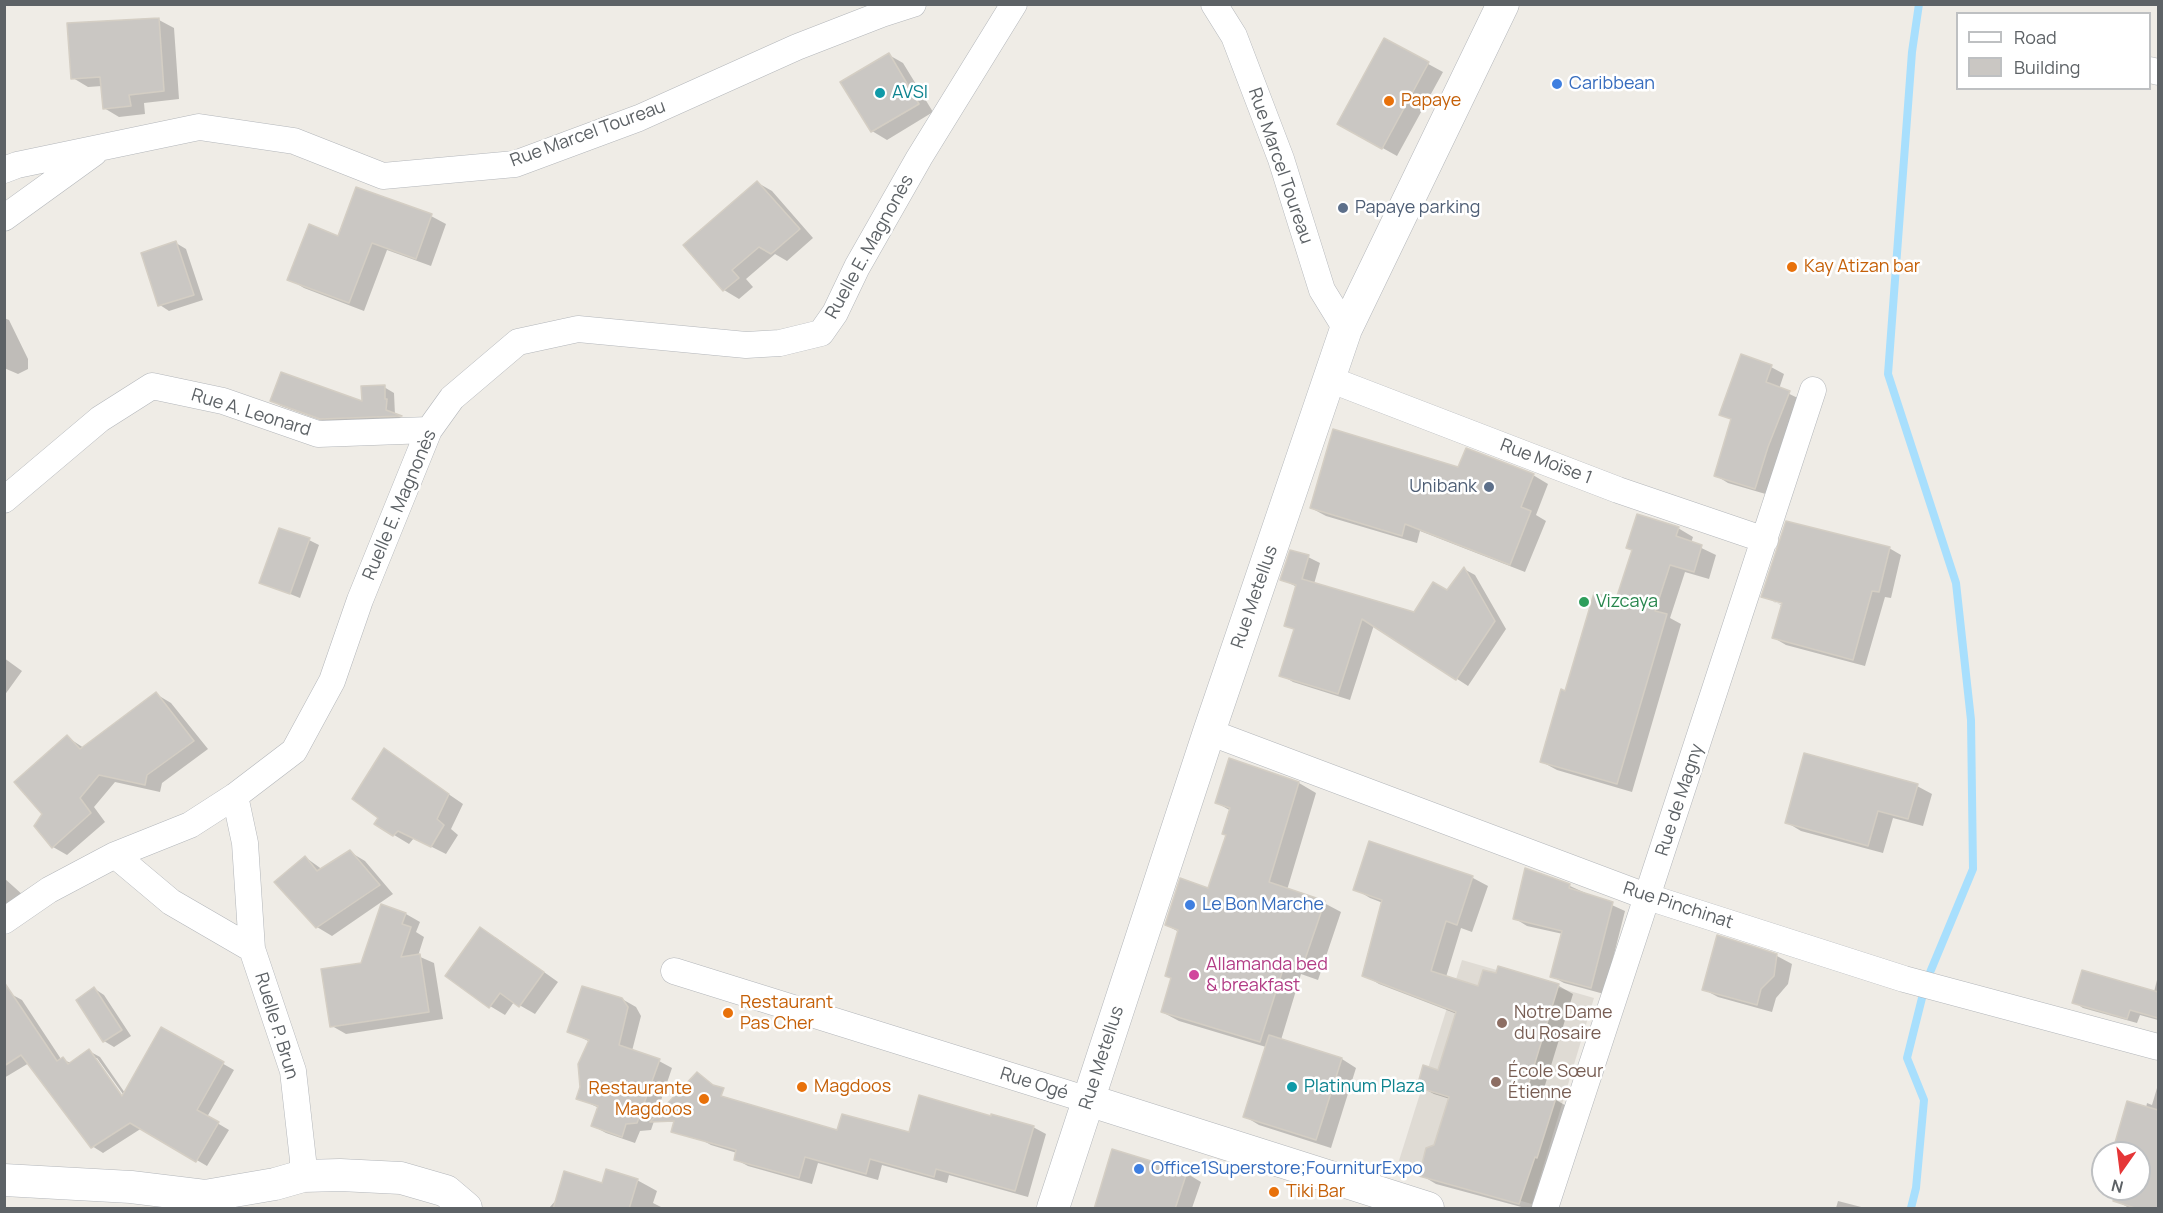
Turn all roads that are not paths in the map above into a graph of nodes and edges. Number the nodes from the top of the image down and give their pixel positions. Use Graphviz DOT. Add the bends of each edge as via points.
graph roads {
  1 [pos="913,4"];
  2 [pos="1014,4"];
  3 [pos="1214,4"];
  4 [pos="1503,4"];
  5 [pos="102,148"];
  6 [pos="4,170"];
  7 [pos="4,218"];
  8 [pos="1346,328"];
  9 [pos="1329,379"];
  10 [pos="1813,390"];
  11 [pos="429,430"];
  12 [pos="4,500"];
  13 [pos="1765,540"];
  14 [pos="1209,732"];
  15 [pos="235,796"];
  16 [pos="115,855"];
  17 [pos="1648,897"];
  18 [pos="4,921"];
  19 [pos="252,949"];
  20 [pos="674,971"];
  21 [pos="2158,1047"];
  22 [pos="1088,1100"];
  23 [pos="303,1176"];
  24 [pos="4,1180"];
  25 [pos="466,1209"];
  26 [pos="1053,1209"];
  27 [pos="1428,1209"];
  28 [pos="1545,1209"];
  1 -- 5 [label="street, Rue Marcel Toureau" via="797,47 639,118 515,164 383,176 294,141 199,127"];
  2 -- 11 [label="street, Ruelle E. Magnonès" via="919,158 821,333 780,343 746,345 578,328 518,342 452,398"];
  3 -- 8 [label="street, Rue Marcel Toureau" via="1234,36 1281,159 1322,290"];
  4 -- 8 [label="street, Rue Metellus"];
  5 -- 6 [label="street, Rue Marcel Toureau"];
  5 -- 7 [label="street"];
  8 -- 9 [label="street, Rue Metellus"];
  9 -- 13 [label="street, Rue Moïse 1" via="1617,490"];
  9 -- 14 [label="street, Rue Metellus"];
  10 -- 13 [label="street, Rue de Magny"];
  11 -- 12 [label="street, Rue A. Leonard" via="318,434 223,401 152,386 100,418"];
  11 -- 15 [label="street, Ruelle E. Magnonès" via="360,600 332,681 294,751"];
  13 -- 17 [label="street, Rue de Magny"];
  14 -- 17 [label="street, Rue Pinchinat"];
  14 -- 22 [label="street, Rue Metellus"];
  15 -- 16 [label="street, Ruelle E. Magnonès" via="190,825"];
  15 -- 19 [label="street, Ruelle P. Brun" via="245,843"];
  16 -- 18 [label="street, Ruelle E. Magnonès" via="49,890"];
  16 -- 19 [label="street, Ruelle P. Brun" via="171,902"];
  17 -- 21 [label="street, Rue Pinchinat" via="1904,979"];
  17 -- 28 [label="street, Rue de Magny"];
  19 -- 23 [label="street, Ruelle P. Brun" via="293,1071"];
  20 -- 22 [label="street, Rue Ogé"];
  22 -- 26 [label="street, Rue Metellus"];
  22 -- 27 [label="street, Rue Ogé"];
  23 -- 24 [label="street" via="205,1196 131,1187"];
  23 -- 25 [label="street" via="401,1178 446,1191"];
}
